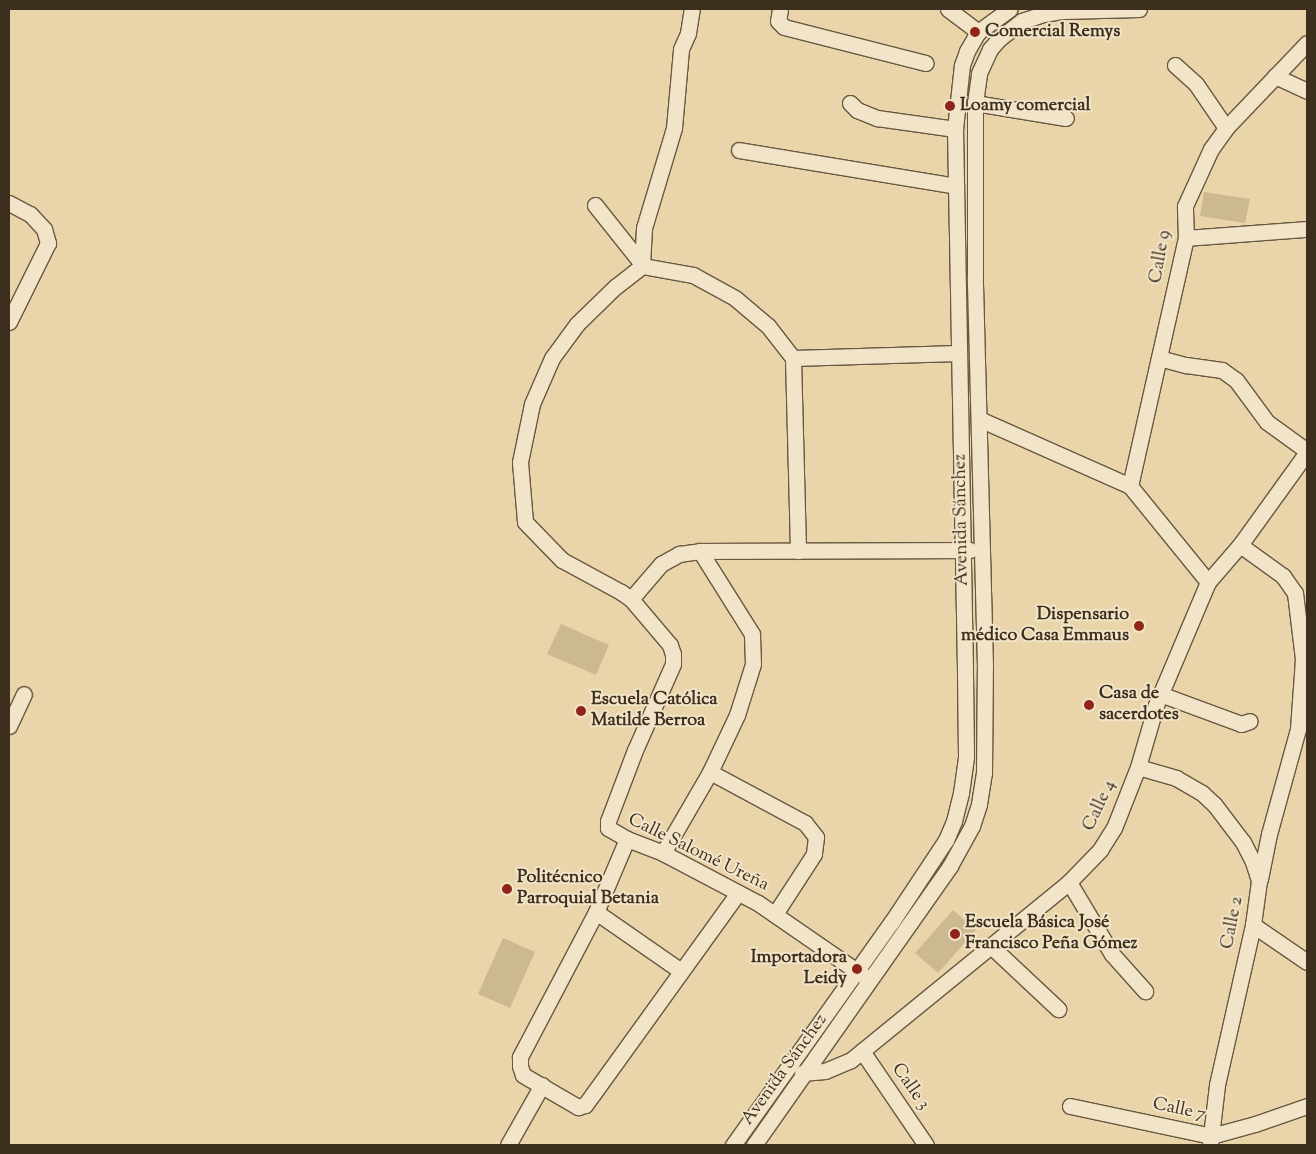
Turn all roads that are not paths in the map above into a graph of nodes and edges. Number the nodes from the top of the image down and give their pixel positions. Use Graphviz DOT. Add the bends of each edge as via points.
graph roads {
  1 [pos="692,9"];
  2 [pos="780,9"];
  3 [pos="948,9"];
  4 [pos="1010,9"];
  5 [pos="1139,9"];
  6 [pos="1063,10"];
  7 [pos="978,32"];
  8 [pos="1307,43"];
  9 [pos="925,63"];
  10 [pos="1175,65"];
  11 [pos="1276,76"];
  12 [pos="1307,91"];
  13 [pos="850,103"];
  14 [pos="975,103"];
  15 [pos="1066,118"];
  16 [pos="1226,128"];
  17 [pos="955,129"];
  18 [pos="739,150"];
  19 [pos="956,186"];
  20 [pos="9,203"];
  21 [pos="595,205"];
  22 [pos="1307,229"];
  23 [pos="1186,238"];
  24 [pos="642,265"];
  25 [pos="9,322"];
  26 [pos="958,353"];
  27 [pos="793,358"];
  28 [pos="1159,358"];
  29 [pos="980,419"];
  30 [pos="1307,451"];
  31 [pos="1130,486"];
  32 [pos="1240,545"];
  33 [pos="961,550"];
  34 [pos="981,550"];
  35 [pos="700,551"];
  36 [pos="798,551"];
  37 [pos="1208,582"];
  38 [pos="631,599"];
  39 [pos="1305,660"];
  40 [pos="985,666"];
  41 [pos="965,669"];
  42 [pos="24,694"];
  43 [pos="1160,694"];
  44 [pos="1250,721"];
  45 [pos="9,726"];
  46 [pos="1138,767"];
  47 [pos="710,772"];
  48 [pos="626,839"];
  49 [pos="663,853"];
  50 [pos="1260,881"];
  51 [pos="1069,882"];
  52 [pos="737,894"];
  53 [pos="596,912"];
  54 [pos="775,914"];
  55 [pos="1253,925"];
  56 [pos="992,947"];
  57 [pos="1307,962"];
  58 [pos="681,971"];
  59 [pos="857,971"];
  60 [pos="871,981"];
  61 [pos="1145,992"];
  62 [pos="1058,1009"];
  63 [pos="862,1051"];
  64 [pos="784,1073"];
  65 [pos="806,1073"];
  66 [pos="542,1085"];
  67 [pos="1070,1106"];
  68 [pos="1307,1106"];
  69 [pos="1210,1140"];
  70 [pos="508,1145"];
  71 [pos="732,1145"];
  72 [pos="754,1145"];
  73 [pos="927,1145"];
  1 -- 24 [label="street" via="688,33 681,49 674,131 644,228"];
  2 -- 9 [label="street" via="778,21 784,27"];
  3 -- 7 [label="street"];
  4 -- 7 [label="street, Avenida Sánchez"];
  5 -- 6 [label="street, Avenida Sánchez"];
  6 -- 14 [label="street, Avenida Sánchez" via="1022,21 1000,38 979,73"];
  7 -- 17 [label="street, Avenida Sánchez" via="962,65"];
  8 -- 11 [label="street, Calle 9"];
  10 -- 16 [label="street" via="1196,84"];
  11 -- 12 [label="street"];
  11 -- 16 [label="street, Calle 9"];
  13 -- 17 [label="street" via="857,110 877,118"];
  14 -- 15 [label="street"];
  14 -- 29 [label="street, Avenida Sánchez" via="975,276"];
  16 -- 23 [label="street, Calle 9" via="1211,149 1185,206"];
  17 -- 19 [label="street, Avenida Sánchez"];
  18 -- 19 [label="street"];
  19 -- 26 [label="street, Avenida Sánchez"];
  20 -- 25 [label="street" via="30,214 44,228 48,243"];
  21 -- 24 [label="street"];
  22 -- 23 [label="street"];
  23 -- 28 [label="street, Calle 9"];
  24 -- 27 [label="street" via="693,275 734,298 768,326"];
  24 -- 38 [label="street, Calle Salomé Ureña" via="577,324 552,358 532,404 520,462 525,522 562,560"];
  26 -- 27 [label="street"];
  26 -- 33 [label="street, Avenida Sánchez"];
  27 -- 36 [label="street"];
  28 -- 30 [label="street" via="1222,370 1236,380 1266,422"];
  28 -- 31 [label="street, Calle 9"];
  29 -- 31 [label="street"];
  29 -- 34 [label="street, Avenida Sánchez"];
  30 -- 32 [label="street, Calle 4"];
  31 -- 37 [label="street"];
  32 -- 37 [label="street, Calle 4"];
  32 -- 39 [label="street" via="1283,576 1295,593"];
  33 -- 34 [label="street"];
  33 -- 36 [label="street"];
  33 -- 41 [label="street, Avenida Sánchez"];
  34 -- 40 [label="street, Avenida Sánchez"];
  35 -- 36 [label="street"];
  35 -- 38 [label="street" via="679,554 661,564"];
  35 -- 47 [label="street" via="752,634 753,664 737,715"];
  37 -- 43 [label="street, Calle 4"];
  38 -- 48 [label="street, Calle Salomé Ureña" via="670,645 673,664 608,821 608,828"];
  39 -- 50 [label="street" via="1298,729 1269,834"];
  40 -- 41 [label="street"];
  40 -- 60 [label="street, Avenida Sánchez" via="984,773 972,826 950,866"];
  41 -- 59 [label="street, Avenida Sánchez" via="966,756 954,821 935,857"];
  42 -- 45 [label="street"];
  43 -- 44 [label="street" via="1241,724"];
  43 -- 46 [label="street, Calle 4"];
  46 -- 50 [label="street, Calle 2" via="1182,781 1214,804 1243,842"];
  46 -- 51 [label="street, Calle 4" via="1114,828 1100,850"];
  47 -- 49 [label="street"];
  47 -- 54 [label="street" via="805,823 816,837 814,854"];
  48 -- 49 [label="street, Calle Salomé Ureña"];
  48 -- 53 [label="street"];
  49 -- 52 [label="street, Calle Salomé Ureña"];
  50 -- 55 [label="street, Calle 2"];
  51 -- 56 [label="street, Calle 4"];
  51 -- 61 [label="street" via="1112,954"];
  52 -- 54 [label="street, Calle Salomé Ureña"];
  52 -- 58 [label="street"];
  53 -- 58 [label="street"];
  53 -- 66 [label="street" via="520,1057 523,1075"];
  54 -- 59 [label="street, Calle Salomé Ureña"];
  55 -- 57 [label="street"];
  55 -- 69 [label="street, Calle 2" via="1217,1085"];
  56 -- 62 [label="street"];
  56 -- 63 [label="street, Calle 4"];
  58 -- 66 [label="street" via="585,1104 578,1107"];
  59 -- 60 [label="street, Calle Salomé Ureña"];
  59 -- 64 [label="street, Avenida Sánchez"];
  60 -- 65 [label="street, Avenida Sánchez"];
  63 -- 65 [label="street, Calle 4" via="851,1060 825,1071"];
  63 -- 73 [label="street, Calle 3"];
  64 -- 65 [label="street, Calle 4"];
  64 -- 71 [label="street, Avenida Sánchez"];
  65 -- 72 [label="street, Avenida Sánchez"];
  66 -- 70 [label="street"];
  67 -- 69 [label="street, Calle 7"];
  68 -- 69 [label="street, Calle 7"];
}
